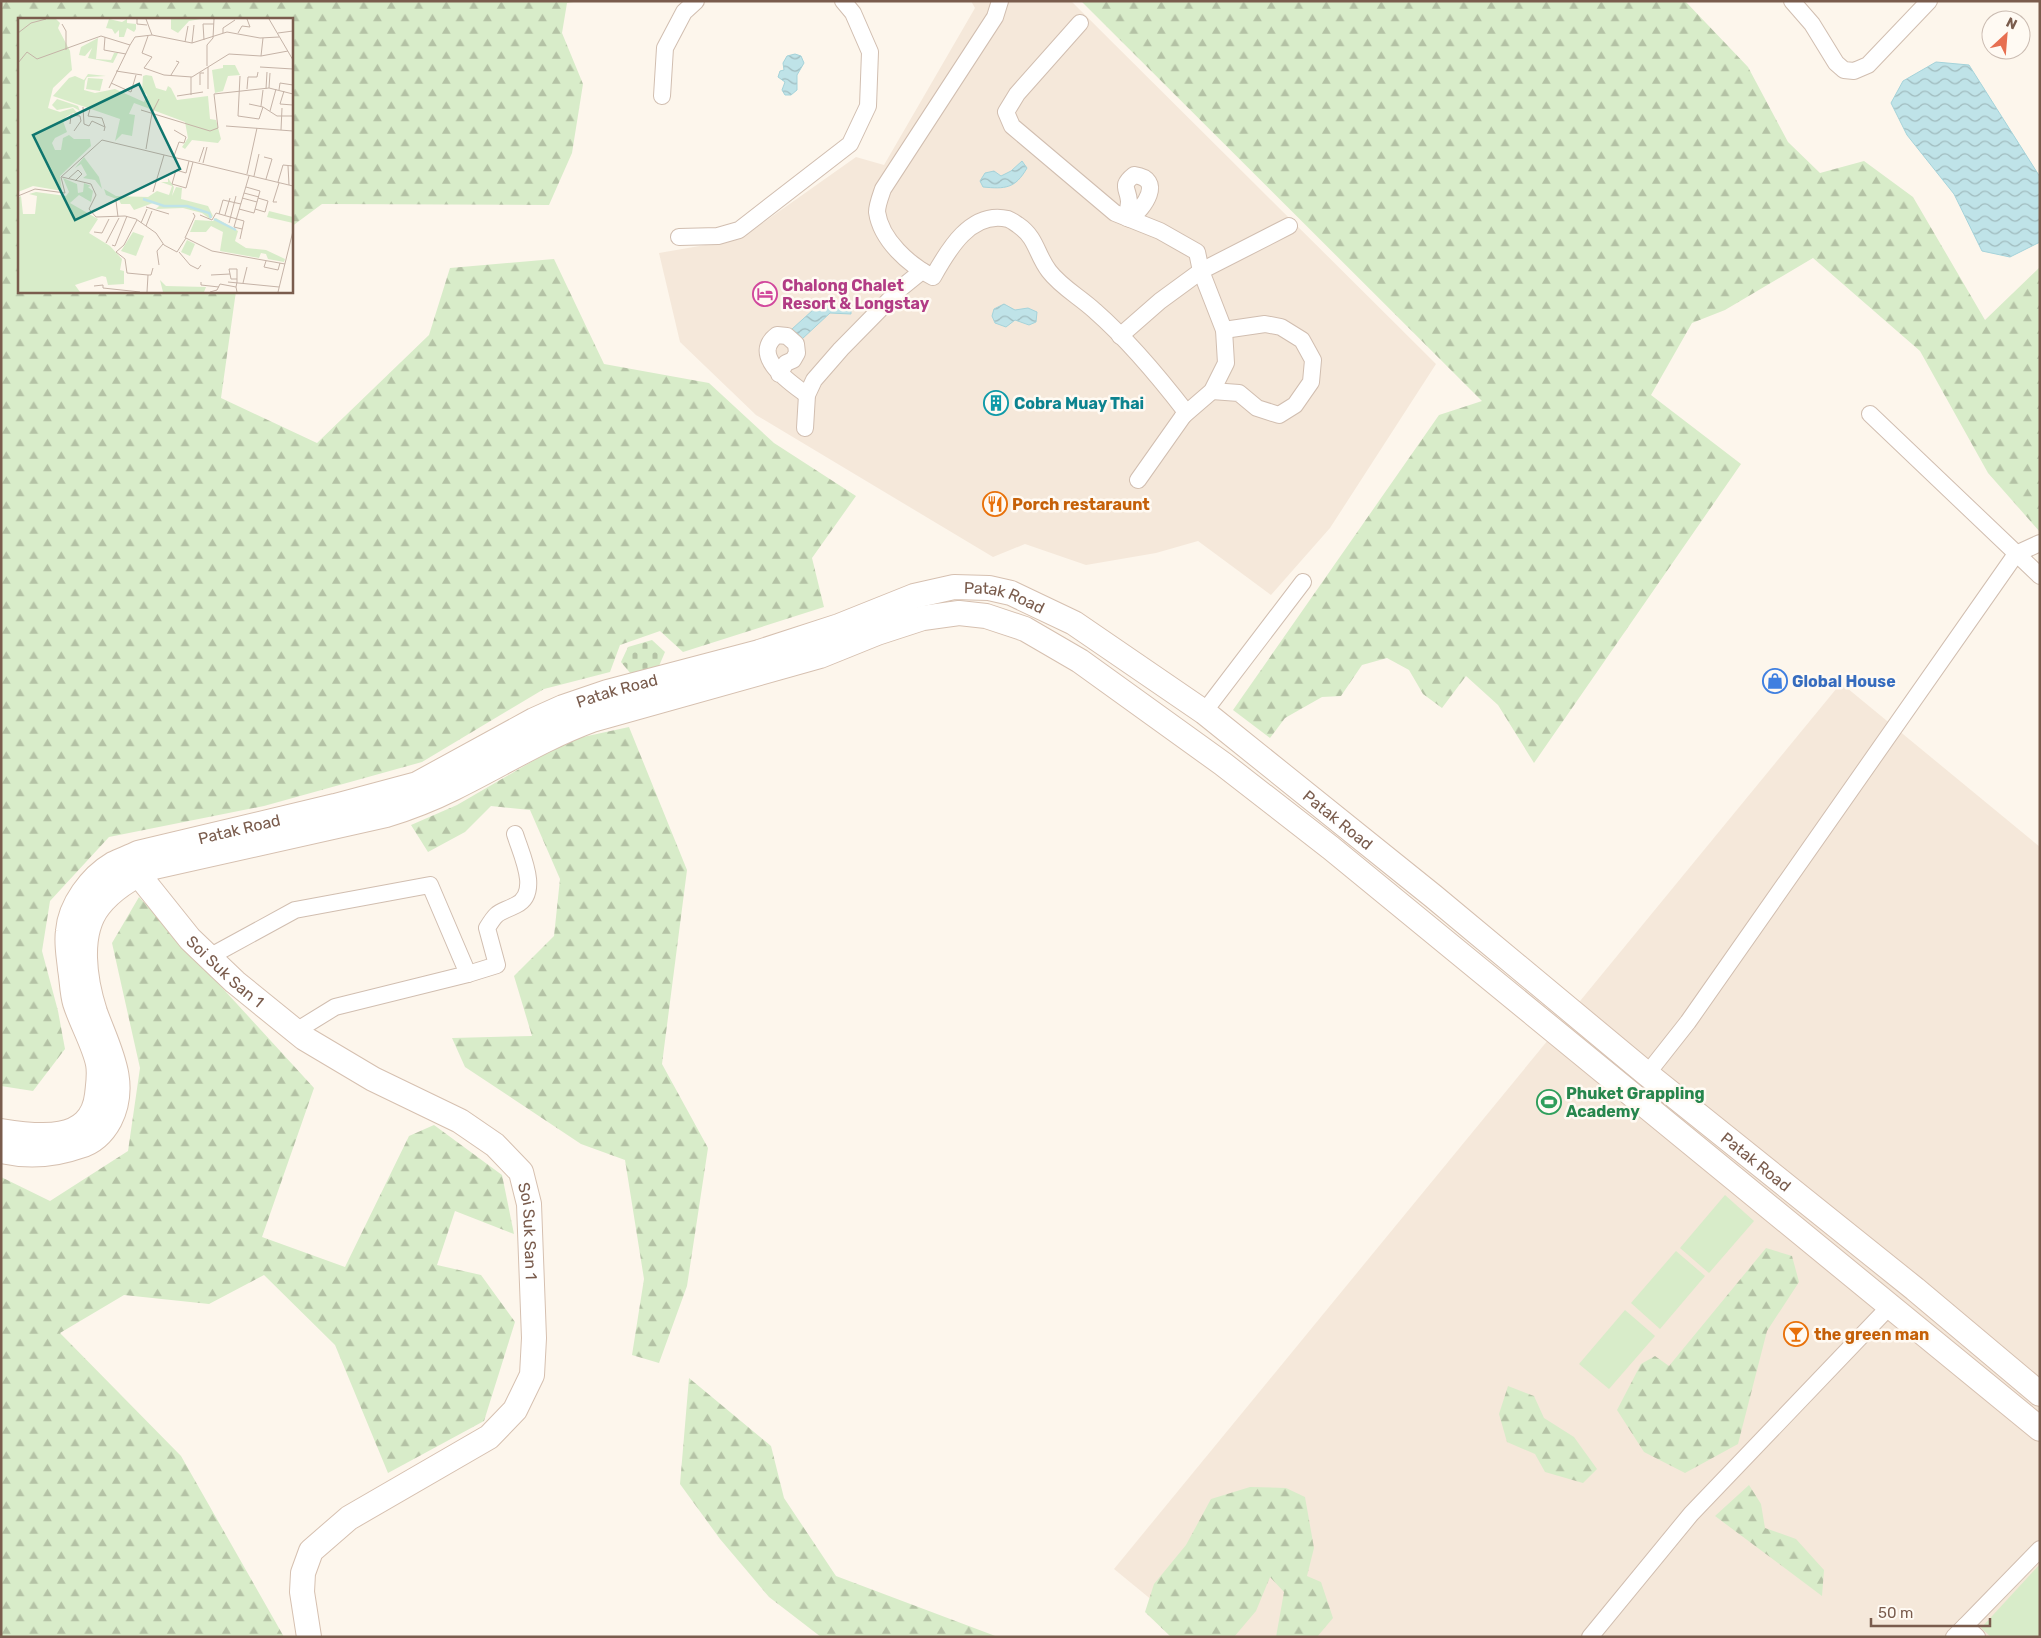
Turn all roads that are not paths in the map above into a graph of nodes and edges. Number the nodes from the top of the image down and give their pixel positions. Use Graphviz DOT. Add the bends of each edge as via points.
graph roads {
  1 [pos="696,1"];
  2 [pos="843,1"];
  3 [pos="1000,1"];
  4 [pos="1792,1"];
  5 [pos="1929,1"];
  6 [pos="1080,24"];
  7 [pos="662,96"];
  8 [pos="1289,226"];
  9 [pos="678,237"];
  10 [pos="922,271"];
  11 [pos="1201,271"];
  12 [pos="1224,330"];
  13 [pos="1120,336"];
  14 [pos="779,374"];
  15 [pos="1212,391"];
  16 [pos="807,395"];
  17 [pos="1870,414"];
  18 [pos="1183,416"];
  19 [pos="805,428"];
  20 [pos="1138,480"];
  21 [pos="2040,543"];
  22 [pos="2016,554"];
  23 [pos="2040,576"];
  24 [pos="1303,582"];
  25 [pos="989,588"];
  26 [pos="986,616"];
  27 [pos="1204,712"];
  28 [pos="515,834"];
  29 [pos="138,874"];
  30 [pos="209,957"];
  31 [pos="468,974"];
  32 [pos="296,1031"];
  33 [pos="1608,1042"];
  34 [pos="1593,1062"];
  35 [pos="1647,1074"];
  36 [pos="1,1131"];
  37 [pos="1,1151"];
  38 [pos="1890,1306"];
  39 [pos="2040,1393"];
  40 [pos="2040,1429"];
  41 [pos="2040,1549"];
  42 [pos="1965,1633"];
  43 [pos="310,1637"];
  44 [pos="1590,1637"];
  1 -- 7 [label="street" via="684,12 664,48"];
  2 -- 9 [label="street" via="853,13 870,52 868,106 850,144 739,230 718,236"];
  3 -- 10 [label="street" via="996,17 883,189 877,211 886,235 905,258"];
  4 -- 5 [label="street" via="1812,24 1836,63 1844,70 1854,71 1868,65"];
  6 -- 11 [label="street" via="1017,94 1006,112 1012,126 1115,213 1160,231 1196,252"];
  8 -- 11 [label="street"];
  10 -- 13 [label="street" via="933,277 948,250 974,225 992,218 1009,220 1033,238 1049,270 1066,288"];
  10 -- 16 [label="street" via="841,348 814,380"];
  11 -- 12 [label="street"];
  11 -- 13 [label="street"];
  12 -- 15 [label="street" via="1226,363"];
  12 -- 15 [label="street" via="1265,324 1281,328 1302,340 1313,360 1311,382 1295,405 1279,415 1256,408 1239,393"];
  13 -- 18 [label="street" via="1155,371 1186,412"];
  14 -- 16 [label="street"];
  15 -- 18 [label="street"];
  16 -- 19 [label="street"];
  17 -- 22 [label="street"];
  18 -- 20 [label="street"];
  21 -- 22 [label="street"];
  22 -- 23 [label="street"];
  22 -- 35 [label="street" via="1699,1007"];
  24 -- 27 [label="street"];
  25 -- 26 [label="main road"];
  25 -- 27 [label="main road, Patak Road" via="1020,597 1074,623"];
  25 -- 36 [label="main road, Patak Road" via="954,587 914,596 839,626 758,652 607,692 534,720 417,784 138,853 113,864 92,880 83,892 68,930 67,946 75,1002 98,1064 95,1107 86,1122 72,1131 22,1135"];
  26 -- 29 [label="main road, Patak Road" via="959,613 923,618 876,632 820,656 559,732 420,804"];
  26 -- 34 [label="main road, Patak Road" via="1025,629 1080,661 1139,702 1331,848"];
  27 -- 33 [label="main road, Patak Road" via="1333,814"];
  28 -- 31 [label="street" via="530,881 526,896 518,904 496,913 487,928 497,965"];
  29 -- 30 [label="main road, Soi Suk San 1" via="190,939"];
  29 -- 37 [label="main road, Patak Road" via="99,906 90,922 86,944 86,974 117,1078 117,1106 103,1133 87,1144 54,1153 14,1154"];
  30 -- 31 [label="street" via="295,910 430,885"];
  30 -- 32 [label="main road, Soi Suk San 1"];
  31 -- 32 [label="street" via="335,1007"];
  32 -- 43 [label="main road, Soi Suk San 1" via="373,1078 460,1121 495,1144 521,1172 529,1204 534,1338 532,1374 515,1410 489,1437 349,1518 311,1551 303,1573 302,1592"];
  33 -- 34 [label="main road"];
  33 -- 35 [label="main road, Patak Road"];
  34 -- 38 [label="main road, Patak Road"];
  35 -- 39 [label="main road, Patak Road"];
  38 -- 40 [label="main road, Patak Road"];
  38 -- 44 [label="street" via="1691,1514"];
  41 -- 42 [label="street"];
}
